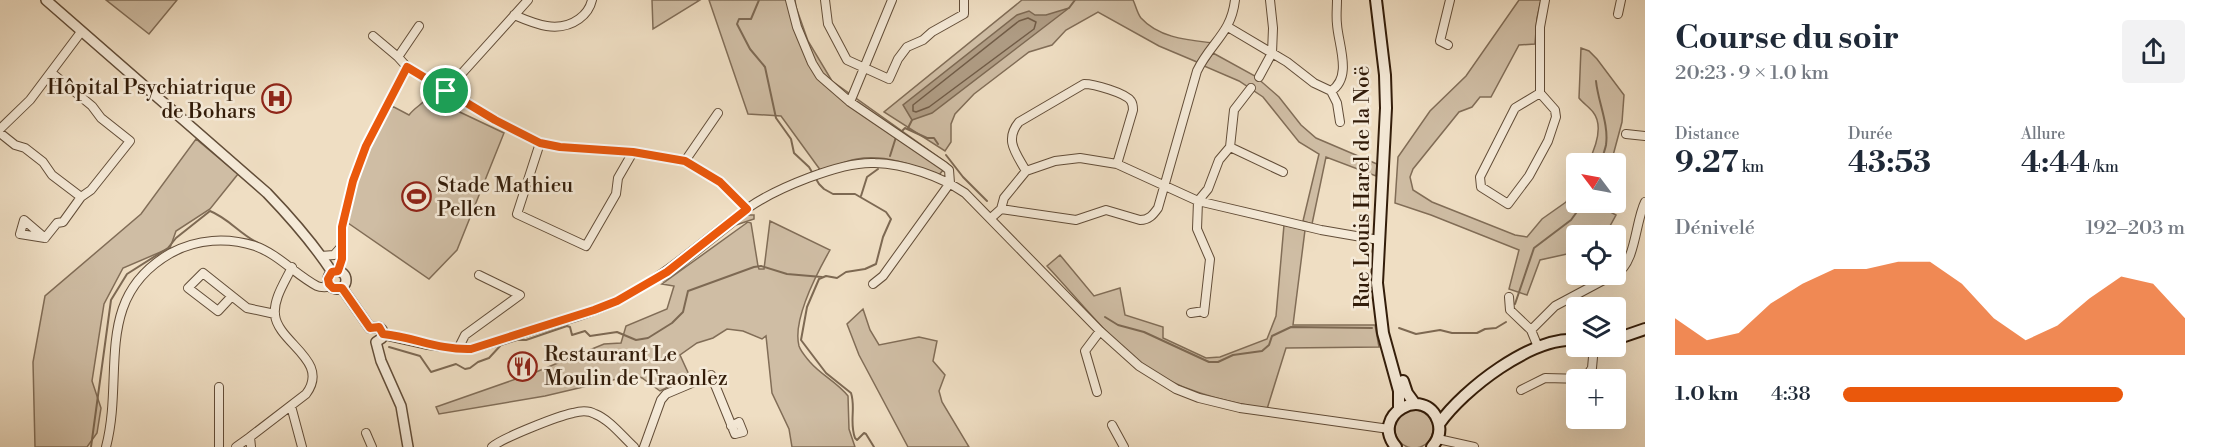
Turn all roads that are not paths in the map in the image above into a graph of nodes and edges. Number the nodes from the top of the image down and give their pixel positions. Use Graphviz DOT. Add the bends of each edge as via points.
graph roads {
  1 [pos="46,0"];
  2 [pos="528,0"];
  3 [pos="592,0"];
  4 [pos="790,0"];
  5 [pos="825,0"];
  6 [pos="892,0"];
  7 [pos="964,0"];
  8 [pos="1235,0"];
  9 [pos="1270,0"];
  10 [pos="1337,0"];
  11 [pos="1376,0"];
  12 [pos="1382,0"];
  13 [pos="1450,0"];
  14 [pos="1545,0"];
  15 [pos="1621,0"];
  16 [pos="1618,14"];
  17 [pos="514,15"];
  18 [pos="419,26"];
  19 [pos="1228,27"];
  20 [pos="81,32"];
  21 [pos="373,36"];
  22 [pos="1448,45"];
  23 [pos="1272,53"];
  24 [pos="398,57"];
  25 [pos="407,67"];
  26 [pos="864,67"];
  27 [pos="52,73"];
  28 [pos="1259,77"];
  29 [pos="1251,88"];
  30 [pos="446,91"];
  31 [pos="1331,91"];
  32 [pos="1540,93"];
  33 [pos="850,102"];
  34 [pos="718,112"];
  35 [pos="1340,122"];
  36 [pos="0,131"];
  37 [pos="1626,134"];
  38 [pos="1645,136"];
  39 [pos="540,143"];
  40 [pos="1230,147"];
  41 [pos="633,152"];
  42 [pos="685,161"];
  43 [pos="1117,164"];
  44 [pos="1026,171"];
  45 [pos="1283,172"];
  46 [pos="950,183"];
  47 [pos="1165,184"];
  48 [pos="81,197"];
  49 [pos="1198,201"];
  50 [pos="1645,202"];
  51 [pos="747,209"];
  52 [pos="1001,209"];
  53 [pos="991,218"];
  54 [pos="45,238"];
  55 [pos="1379,240"];
  56 [pos="341,245"];
  57 [pos="321,256"];
  58 [pos="1626,262"];
  59 [pos="292,267"];
  60 [pos="335,271"];
  61 [pos="479,275"];
  62 [pos="873,284"];
  63 [pos="1594,285"];
  64 [pos="330,287"];
  65 [pos="342,288"];
  66 [pos="232,296"];
  67 [pos="1509,297"];
  68 [pos="1191,313"];
  69 [pos="275,314"];
  70 [pos="1645,329"];
  71 [pos="1531,330"];
  72 [pos="1100,331"];
  73 [pos="1626,336"];
  74 [pos="380,338"];
  75 [pos="1566,342"];
  76 [pos="1538,347"];
  77 [pos="458,349"];
  78 [pos="1593,357"];
  79 [pos="219,387"];
  80 [pos="1521,390"];
  81 [pos="1097,392"];
  82 [pos="1415,404"];
  83 [pos="291,406"];
  84 [pos="1451,407"];
  85 [pos="1399,409"];
  86 [pos="1431,410"];
  87 [pos="1439,424"];
  88 [pos="1112,425"];
  89 [pos="731,426"];
  90 [pos="1389,429"];
  91 [pos="366,433"];
  92 [pos="250,437"];
  93 [pos="1434,445"];
  94 [pos="106,447"];
  95 [pos="219,447"];
  96 [pos="236,447"];
  97 [pos="250,447"];
  98 [pos="302,447"];
  99 [pos="372,447"];
  100 [pos="408,447"];
  101 [pos="492,447"];
  102 [pos="634,447"];
  103 [pos="644,447"];
  104 [pos="1124,447"];
  105 [pos="1396,447"];
  106 [pos="1474,447"];
  1 -- 20 [label="street"];
  2 -- 17 [label="street"];
  3 -- 17 [label="street" via="581,18 561,28"];
  4 -- 33 [label="street" via="796,27 812,63 820,76"];
  5 -- 26 [label="street" via="828,24 846,60"];
  6 -- 26 [label="street"];
  7 -- 26 [label="street" via="964,14 907,47 889,79"];
  8 -- 19 [label="street"];
  9 -- 23 [label="street"];
  10 -- 31 [label="street" via="1343,58 1340,80"];
  11 -- 55 [label="main road, Rue Louis Harel de la Noë" via="1386,108"];
  12 -- 82 [label="main road, Rue Louis Harel de la Noë" via="1392,101 1384,271 1386,311 1393,349 1407,393"];
  13 -- 22 [label="street" via="1440,41"];
  14 -- 32 [label="street" via="1540,27"];
  15 -- 16 [label="street"];
  17 -- 30 [label="street"];
  18 -- 24 [label="street"];
  19 -- 23 [label="street"];
  19 -- 47 [label="street" via="1197,71"];
  20 -- 27 [label="street"];
  20 -- 57 [label="street" via="267,193"];
  21 -- 24 [label="street"];
  23 -- 28 [label="street"];
  23 -- 31 [label="street"];
  24 -- 25 [label="street"];
  25 -- 30 [label="street"];
  25 -- 56 [label="street" via="366,146 353,181"];
  26 -- 33 [label="street"];
  27 -- 36 [label="street"];
  27 -- 48 [label="street" via="130,141"];
  29 -- 40 [label="street" via="1234,110"];
  30 -- 39 [label="street"];
  31 -- 35 [label="street"];
  32 -- 32 [label="street" via="1555,110 1556,117 1529,176 1508,204 1480,187 1480,177 1515,108"];
  33 -- 46 [label="street" via="949,170"];
  34 -- 42 [label="street"];
  36 -- 48 [label="street" via="44,162 52,175"];
  37 -- 38 [label="street"];
  39 -- 41 [label="street"];
  39 -- 41 [label="street" via="517,214 586,246 616,194 618,178"];
  40 -- 45 [label="street"];
  40 -- 49 [label="street"];
  41 -- 42 [label="street"];
  42 -- 51 [label="street" via="720,182"];
  43 -- 44 [label="street" via="1065,159"];
  43 -- 44 [label="street" via="1133,103 1113,92 1084,84 1019,122 1013,130 1011,142"];
  43 -- 47 [label="street"];
  44 -- 52 [label="street" via="1004,198"];
  46 -- 51 [label="street" via="873,162 804,180"];
  46 -- 53 [label="street"];
  46 -- 62 [label="street" via="883,276"];
  47 -- 49 [label="street"];
  47 -- 52 [label="street" via="1158,208 1146,220 1106,210 1076,220"];
  48 -- 54 [label="street"];
  49 -- 55 [label="street"];
  49 -- 68 [label="street" via="1197,229 1210,259 1204,312"];
  50 -- 58 [label="street"];
  51 -- 77 [label="street" via="667,272 617,301 489,345"];
  52 -- 53 [label="street"];
  53 -- 72 [label="street"];
  55 -- 85 [label="main road, Rue Louis Harel de la Noë" via="1380,314 1399,391"];
  56 -- 57 [label="street" via="334,255"];
  56 -- 60 [label="street" via="342,259"];
  57 -- 60 [label="street"];
  59 -- 64 [label="street" via="318,286"];
  59 -- 69 [label="street" via="277,299"];
  59 -- 94 [label="street" via="257,247 228,240 201,241 154,263 134,284 121,308"];
  60 -- 64 [label="street" via="328,279"];
  60 -- 65 [label="street" via="346,278"];
  61 -- 77 [label="street" via="520,295 465,335"];
  63 -- 71 [label="street" via="1555,306"];
  64 -- 65 [label="street"];
  65 -- 74 [label="street" via="370,328 369,339"];
  66 -- 66 [label="street" via="202,273 188,288 218,311"];
  66 -- 69 [label="street" via="247,308"];
  67 -- 71 [label="street" via="1510,310"];
  69 -- 83 [label="street" via="280,331 303,353 312,373 311,387"];
  70 -- 73 [label="main road"];
  71 -- 76 [label="street"];
  72 -- 81 [label="street" via="1085,351"];
  72 -- 90 [label="street" via="1139,366 1199,398 1240,408"];
  74 -- 77 [label="street"];
  74 -- 100 [label="street" via="381,361 401,406"];
  75 -- 76 [label="main road"];
  76 -- 84 [label="main road" via="1500,367"];
  78 -- 80 [label="street" via="1585,378 1545,378"];
  79 -- 95 [label="street"];
  82 -- 85 [label="main road"];
  82 -- 86 [label="main road"];
  83 -- 92 [label="street"];
  83 -- 98 [label="street"];
  84 -- 86 [label="main road"];
  84 -- 87 [label="main road"];
  85 -- 90 [label="main road"];
  86 -- 87 [label="main road"];
  87 -- 93 [label="main road"];
  88 -- 104 [label="street"];
  89 -- 103 [label="street" via="711,375 666,394"];
  90 -- 105 [label="main road"];
  91 -- 99 [label="street"];
  92 -- 96 [label="street"];
  92 -- 97 [label="street"];
  93 -- 106 [label="street"];
  101 -- 102 [label="street" via="582,411 603,418"];
}
